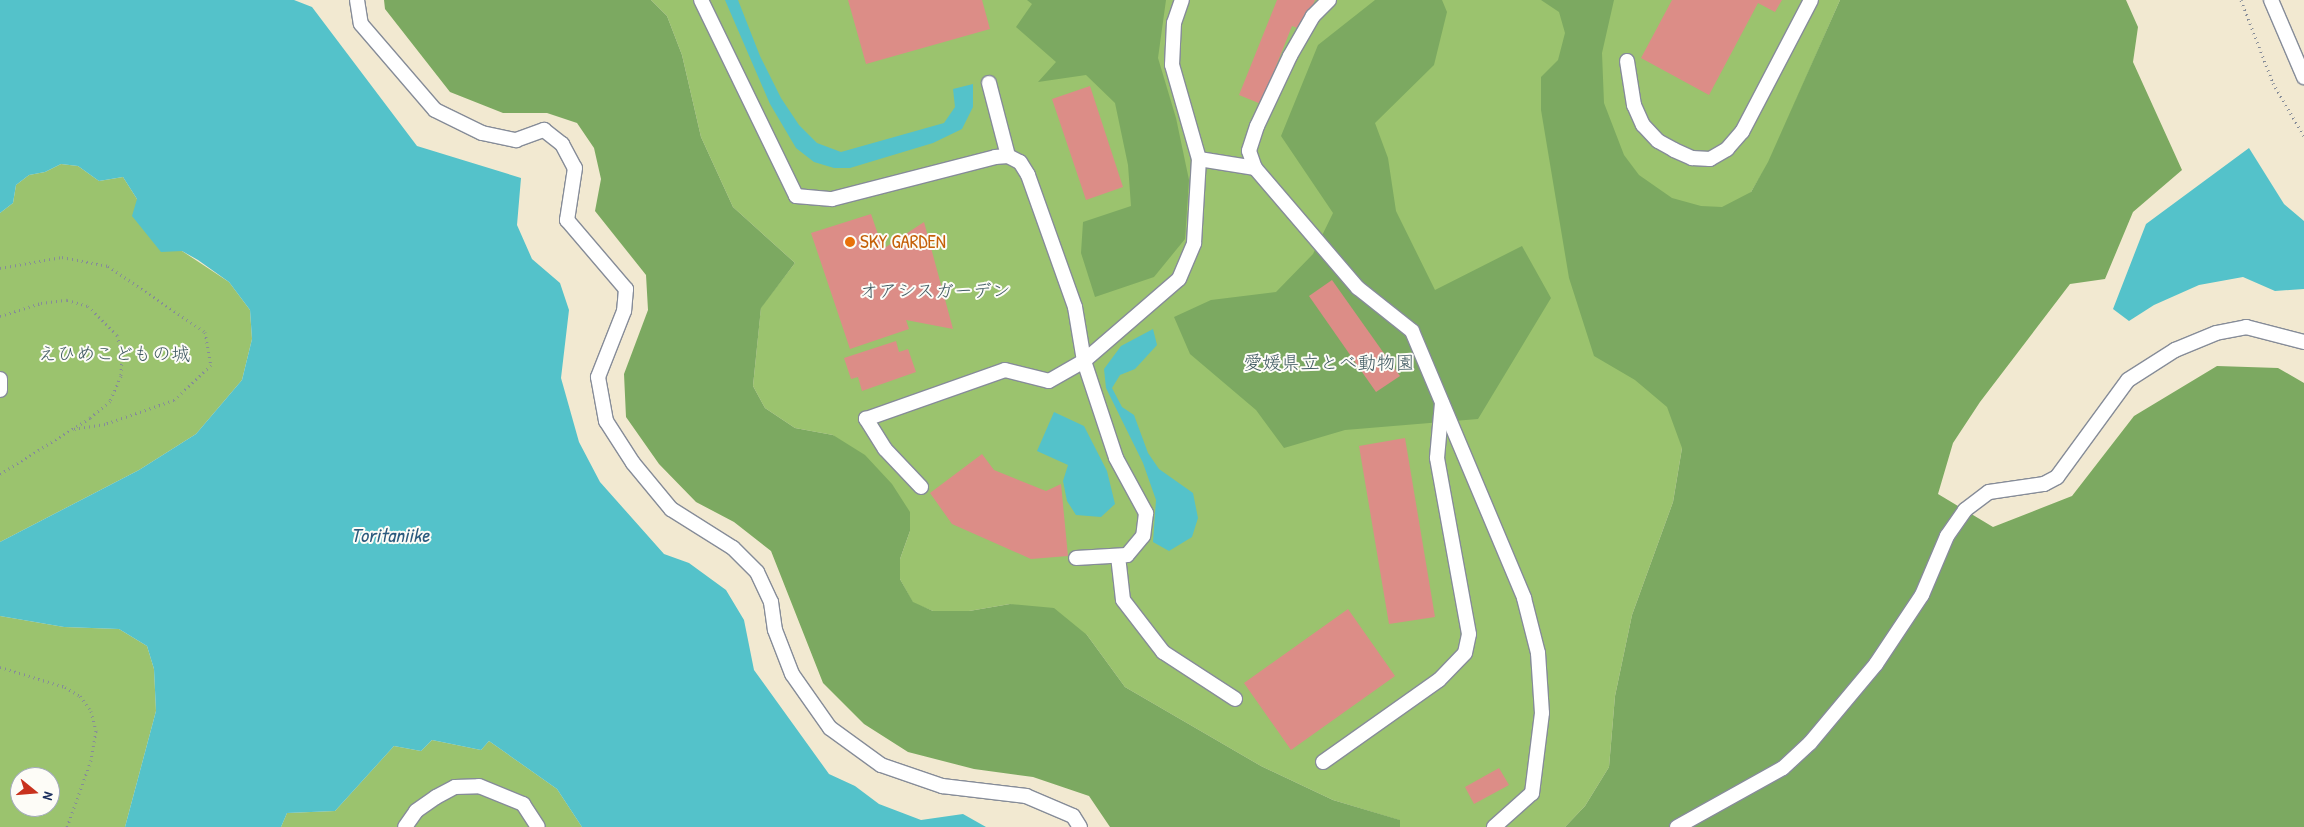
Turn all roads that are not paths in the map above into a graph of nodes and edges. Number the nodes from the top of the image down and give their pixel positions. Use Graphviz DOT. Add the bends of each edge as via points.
graph roads {
  1 [pos="357,0"];
  2 [pos="701,0"];
  3 [pos="1182,0"];
  4 [pos="1329,0"];
  5 [pos="1811,0"];
  6 [pos="2271,0"];
  7 [pos="1627,60"];
  8 [pos="2304,77"];
  9 [pos="989,83"];
  10 [pos="1008,156"];
  11 [pos="1199,159"];
  12 [pos="1255,168"];
  13 [pos="2304,342"];
  14 [pos="1084,361"];
  15 [pos="0,379"];
  16 [pos="0,390"];
  17 [pos="1442,399"];
  18 [pos="921,487"];
  19 [pos="1118,556"];
  20 [pos="1076,558"];
  21 [pos="1235,700"];
  22 [pos="1323,762"];
  23 [pos="405,827"];
  24 [pos="538,827"];
  25 [pos="1080,827"];
  26 [pos="1494,827"];
  27 [pos="1676,827"];
  1 -- 25 [label="lane" via="360,24 435,110 482,133 516,140 544,130 562,144 575,168 567,220 626,289 624,311 598,378 606,421 633,463 671,509 733,548 757,572 771,602 775,630 792,674 830,728 881,765 942,786 1026,796 1072,816"];
  2 -- 10 [label="lane" via="796,196 832,199"];
  3 -- 11 [label="lane" via="1174,23 1172,65"];
  4 -- 12 [label="lane" via="1313,16 1264,110 1249,151"];
  5 -- 7 [label="lane" via="1742,132 1727,149 1710,158 1692,158 1674,150 1658,141 1642,125 1634,105"];
  6 -- 8 [label="lane"];
  9 -- 10 [label="lane"];
  10 -- 14 [label="lane" via="1020,162 1028,175 1075,307"];
  11 -- 12 [label="lane"];
  11 -- 14 [label="lane" via="1194,243 1179,279"];
  12 -- 17 [label="lane" via="1358,288 1412,330"];
  13 -- 27 [label="lane" via="2246,327 2216,333 2175,350 2128,380 2057,478 2044,484 1989,492 1965,510 1947,536 1917,603 1876,664 1810,743 1783,768"];
  14 -- 18 [label="lane" via="1049,381 1005,370 866,420 885,449"];
  14 -- 19 [label="lane" via="1116,458 1146,513 1143,536 1127,555"];
  15 -- 16 [label="lane"];
  17 -- 22 [label="lane" via="1437,458 1469,634 1465,653 1439,680"];
  17 -- 26 [label="lane" via="1524,598 1538,653 1542,713 1532,793"];
  19 -- 20 [label="lane"];
  19 -- 21 [label="lane" via="1123,600 1163,652"];
  23 -- 24 [label="lane" via="416,811 436,797 455,787 480,786 523,804"];
}
